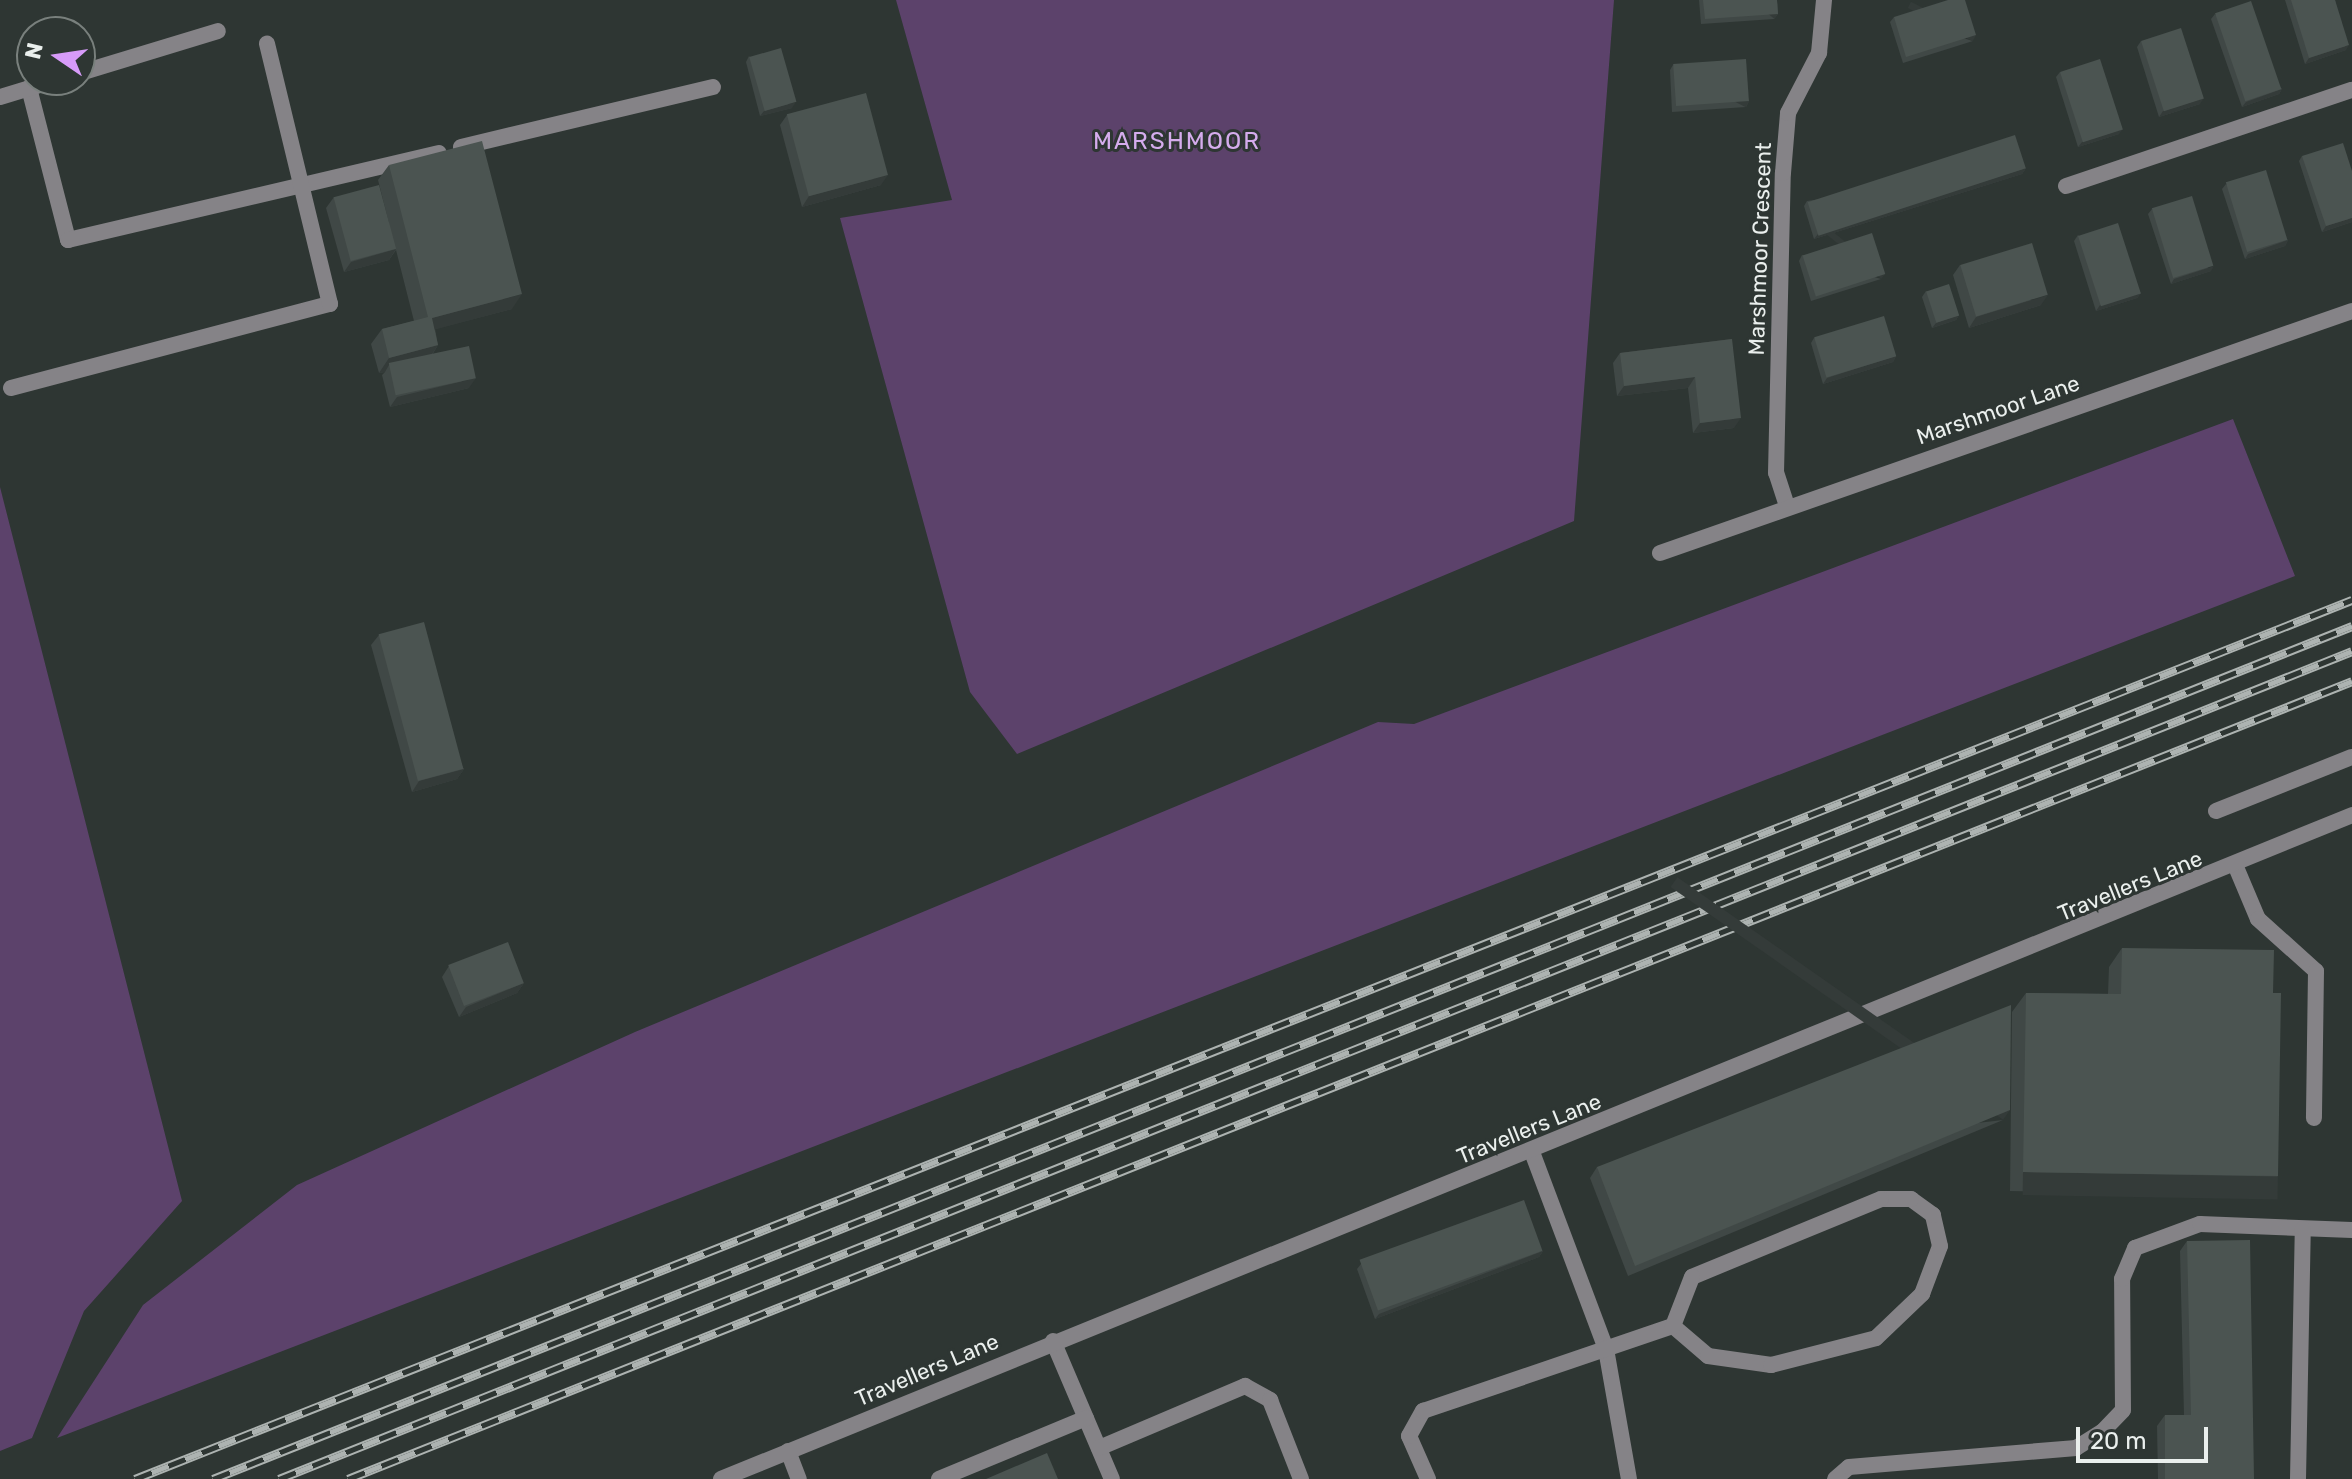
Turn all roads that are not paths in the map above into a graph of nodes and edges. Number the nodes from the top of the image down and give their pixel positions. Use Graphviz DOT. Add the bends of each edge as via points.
graph roads {
  1 [pos="1824,0"];
  2 [pos="218,31"];
  3 [pos="267,44"];
  4 [pos="96,68"];
  5 [pos="713,87"];
  6 [pos="2352,90"];
  7 [pos="31,96"];
  8 [pos="300,186"];
  9 [pos="2066,186"];
  10 [pos="2352,311"];
  11 [pos="11,388"];
  12 [pos="1787,506"];
  13 [pos="1660,553"];
  14 [pos="2352,757"];
  15 [pos="2216,811"];
  16 [pos="2352,815"];
  17 [pos="2236,867"];
  18 [pos="2314,1118"];
  19 [pos="1532,1152"];
  20 [pos="2303,1229"];
  21 [pos="2352,1230"];
  22 [pos="1673,1326"];
  23 [pos="1053,1341"];
  24 [pos="1606,1349"];
  25 [pos="1086,1418"];
  26 [pos="1099,1448"];
  27 [pos="788,1451"];
  28 [pos="721,1479"];
  29 [pos="799,1479"];
  30 [pos="939,1479"];
  31 [pos="1112,1479"];
  32 [pos="1301,1479"];
  33 [pos="1428,1479"];
  34 [pos="1629,1479"];
  35 [pos="1835,1479"];
  36 [pos="2298,1479"];
  1 -- 12 [label="street, Marshmoor Crescent" via="1819,53 1788,113 1783,173 1776,473"];
  2 -- 4 [label="street"];
  3 -- 8 [label="street"];
  5 -- 8 [label="street"];
  6 -- 9 [label="street"];
  7 -- 8 [label="street" via="68,240"];
  8 -- 11 [label="street" via="330,304"];
  10 -- 12 [label="street, Marshmoor Lane"];
  12 -- 13 [label="street, Marshmoor Lane"];
  14 -- 15 [label="street"];
  16 -- 17 [label="street, Travellers Lane"];
  17 -- 18 [label="street" via="2258,919 2316,971"];
  17 -- 19 [label="street, Travellers Lane"];
  19 -- 23 [label="street, Travellers Lane"];
  19 -- 24 [label="street"];
  20 -- 21 [label="street"];
  20 -- 35 [label="street" via="2200,1224 2135,1248 2122,1279 2123,1410 2076,1448 1849,1467"];
  20 -- 36 [label="street"];
  22 -- 22 [label="street" via="1708,1356 1771,1365 1876,1338 1922,1294 1940,1246 1933,1215 1911,1199 1881,1199 1692,1277"];
  22 -- 24 [label="street"];
  23 -- 25 [label="street"];
  23 -- 27 [label="street, Travellers Lane"];
  24 -- 33 [label="street" via="1423,1411 1409,1436"];
  24 -- 34 [label="street"];
  25 -- 26 [label="street"];
  25 -- 30 [label="street"];
  26 -- 31 [label="street"];
  26 -- 32 [label="street" via="1245,1386 1270,1400"];
  27 -- 28 [label="street, Travellers Lane"];
  27 -- 29 [label="street"];
}
